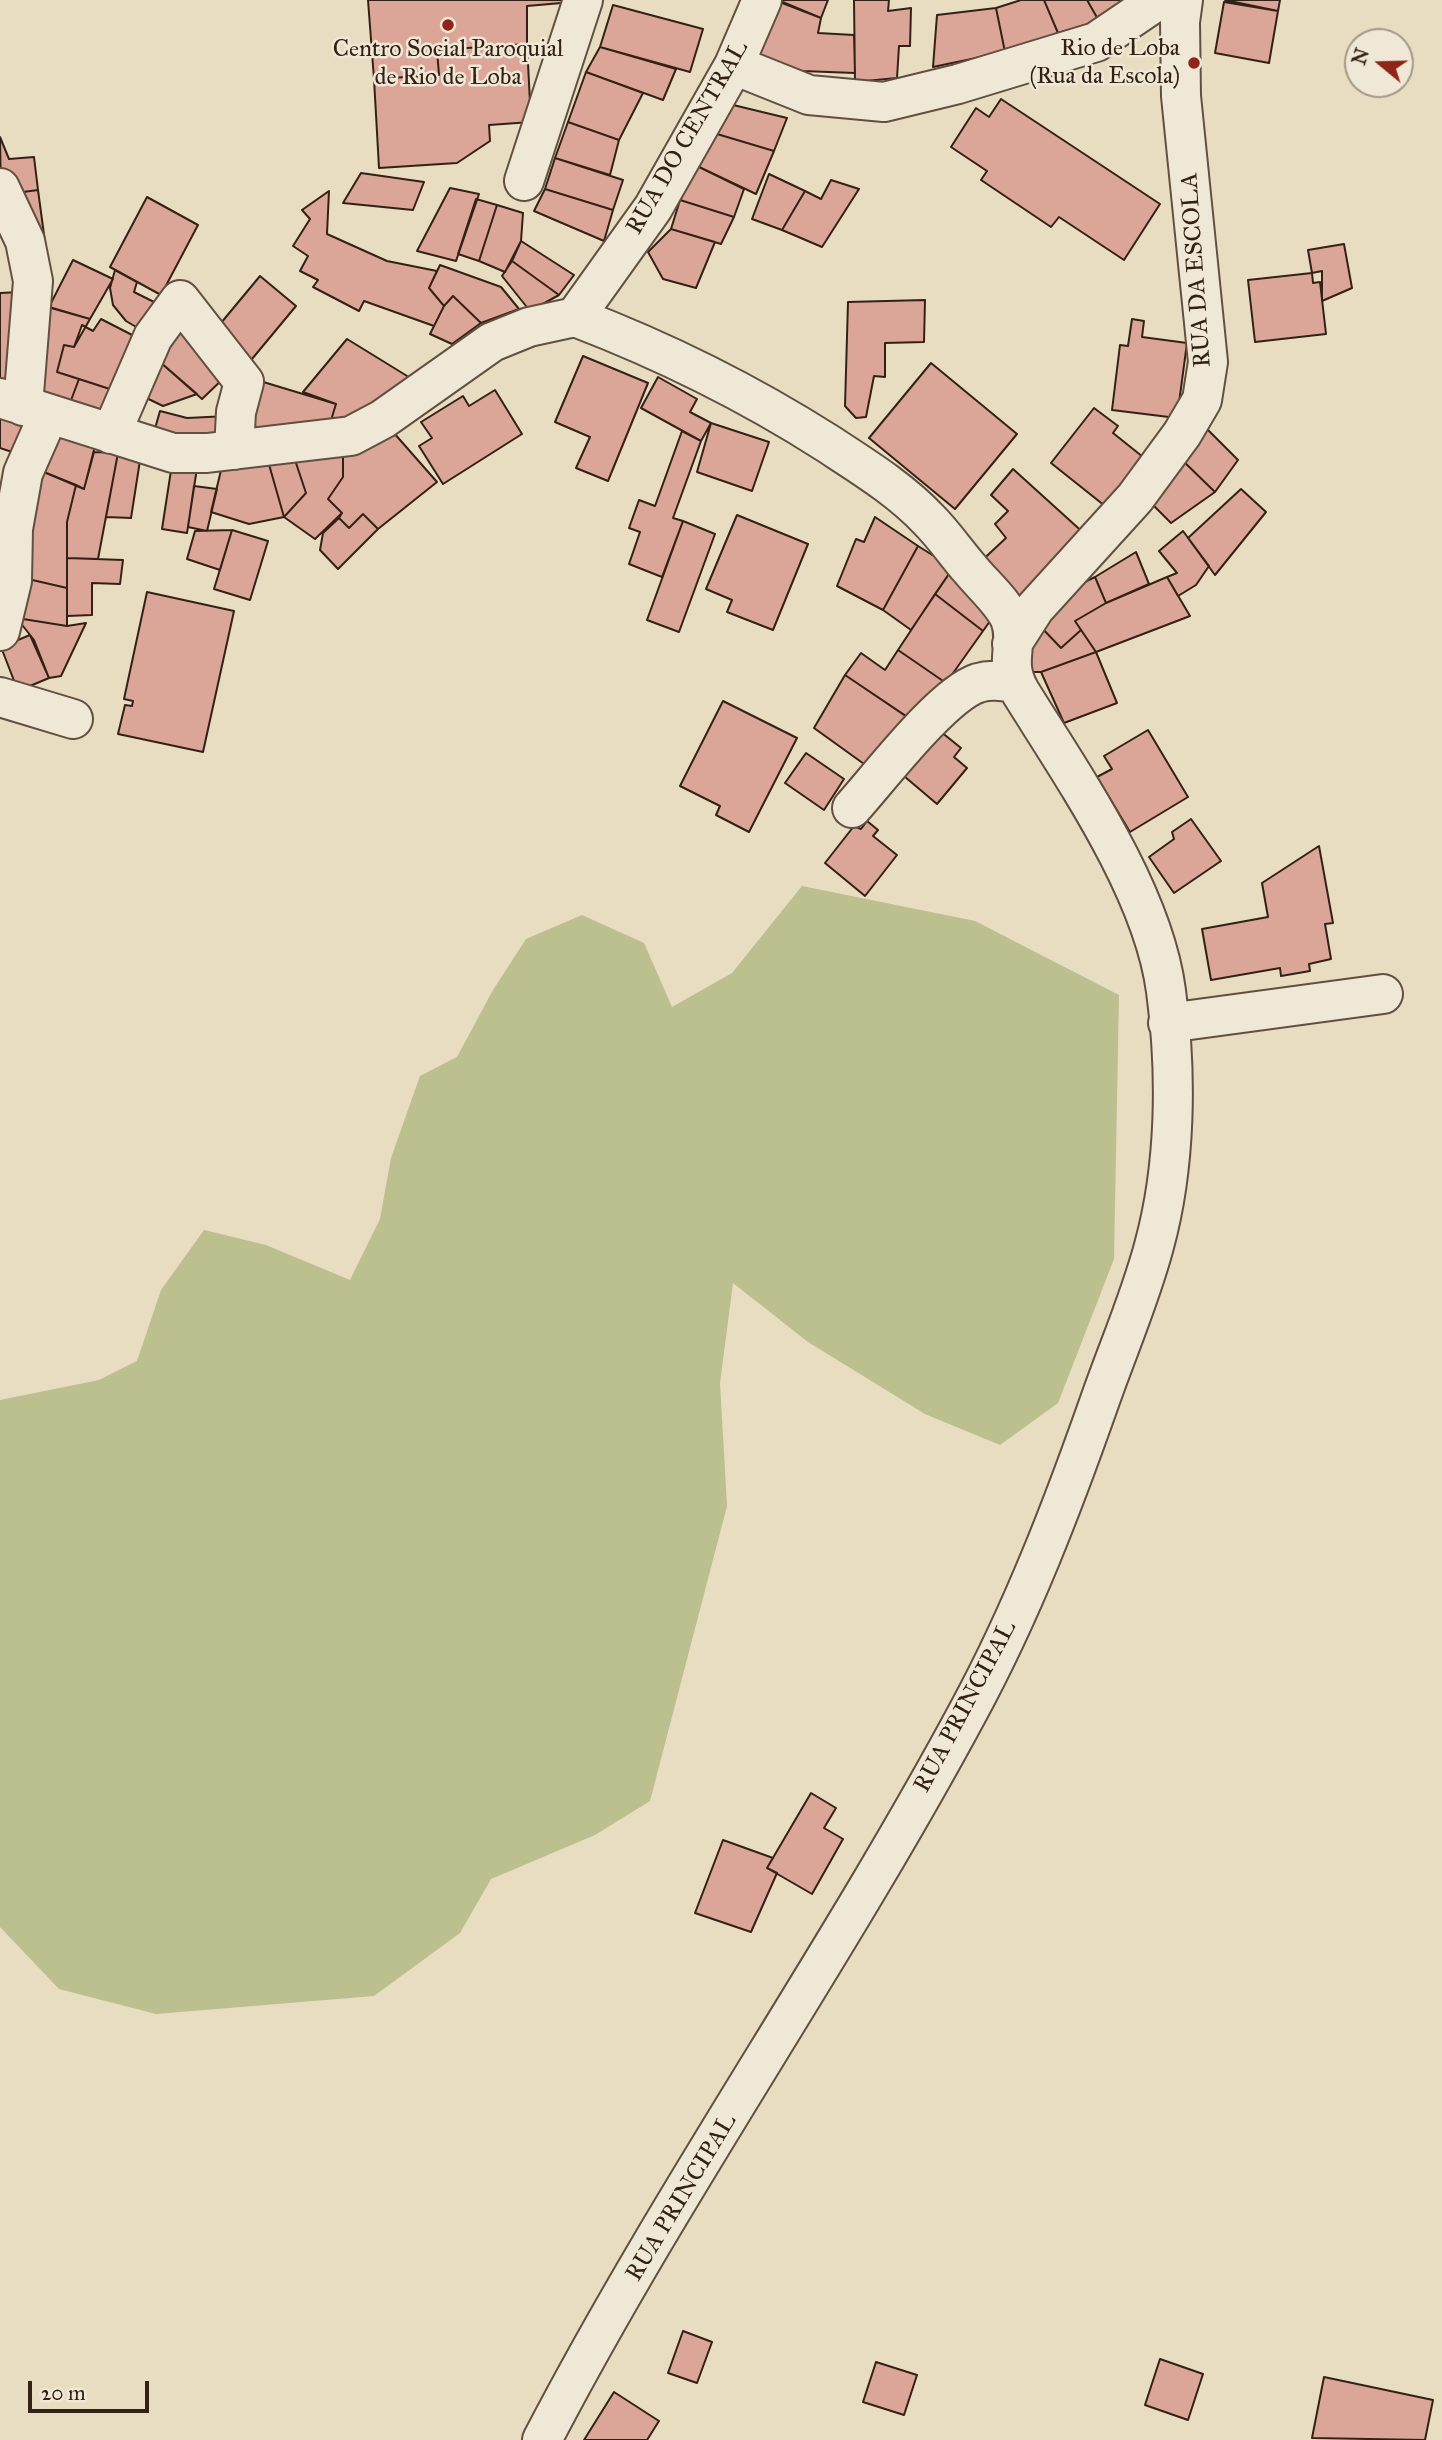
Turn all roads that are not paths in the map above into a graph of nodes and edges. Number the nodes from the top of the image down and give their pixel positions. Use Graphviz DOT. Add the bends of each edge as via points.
graph roads {
  1 [pos="583,0"];
  2 [pos="1158,0"];
  3 [pos="1183,0"];
  4 [pos="750,2"];
  5 [pos="734,65"];
  6 [pos="524,181"];
  7 [pos="0,188"];
  8 [pos="575,317"];
  9 [pos="24,406"];
  10 [pos="111,434"];
  11 [pos="234,450"];
  12 [pos="0,631"];
  13 [pos="1013,644"];
  14 [pos="1015,683"];
  15 [pos="0,697"];
  16 [pos="73,719"];
  17 [pos="852,808"];
  18 [pos="1383,994"];
  19 [pos="1168,1023"];
  20 [pos="542,2440"];
  1 -- 6 [label="street"];
  2 -- 5 [label="street" via="1096,42 884,102 809,95"];
  3 -- 13 [label="street, RUA DA ESCOLA" via="1181,96 1208,362 1202,400 1135,498 1035,608"];
  4 -- 5 [label="street, RUA DO CENTRAL"];
  5 -- 8 [label="street, RUA DO CENTRAL" via="653,208"];
  7 -- 9 [label="street" via="25,241 33,281"];
  8 -- 11 [label="street" via="529,327 492,342 383,419 351,436"];
  8 -- 13 [label="street" via="646,344 721,381 872,472 927,517 1010,617"];
  9 -- 10 [label="street"];
  9 -- 12 [label="street" via="23,473 13,528 12,581"];
  10 -- 11 [label="street" via="173,453"];
  10 -- 11 [label="street" via="153,337 180,300 244,382 236,412"];
  13 -- 14 [label="street" via="1010,659"];
  14 -- 17 [label="street" via="995,679 975,684 940,710"];
  14 -- 19 [label="street, RUA PRINCIPAL" via="1083,790 1140,903 1165,985"];
  15 -- 16 [label="street"];
  18 -- 19 [label="street"];
  19 -- 20 [label="street, RUA PRINCIPAL" via="1171,1152 1155,1244 1036,1572 971,1708"];
}
